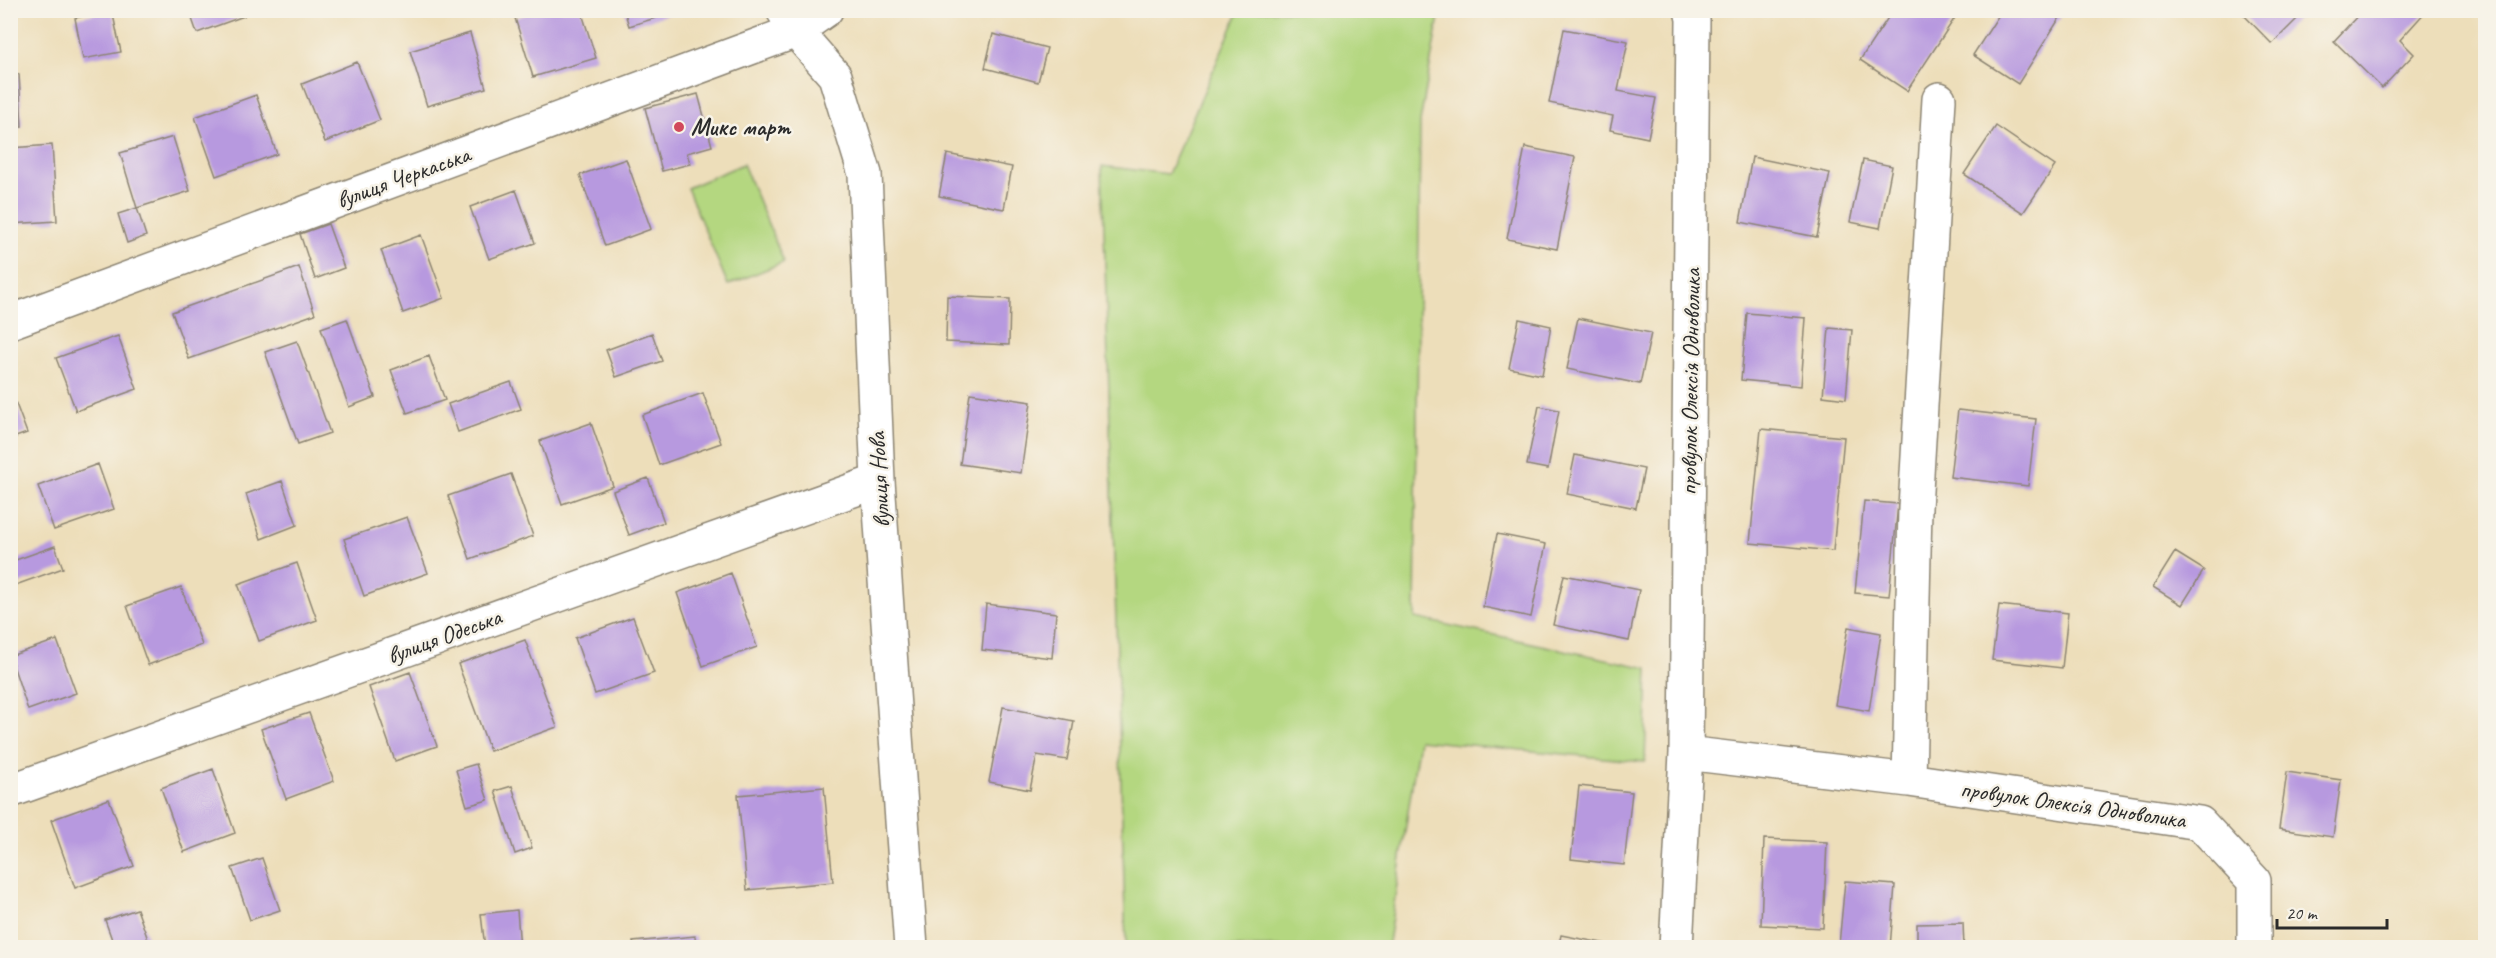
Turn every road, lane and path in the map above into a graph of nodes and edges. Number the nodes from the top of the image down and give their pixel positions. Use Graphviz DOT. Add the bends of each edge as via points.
graph roads {
  1 [pos="826,10"];
  2 [pos="1691,10"];
  3 [pos="789,21"];
  4 [pos="1939,99"];
  5 [pos="10,322"];
  6 [pos="878,481"];
  7 [pos="1686,753"];
  8 [pos="1909,780"];
  9 [pos="10,791"];
  10 [pos="911,948"];
  11 [pos="1676,948"];
  12 [pos="2254,948"];
  1 -- 3 [label="street"];
  2 -- 7 [label="street, провулок Олексія Одноволика" via="1694,19"];
  3 -- 5 [label="street, вулиця Черкаська"];
  3 -- 6 [label="street, вулиця Нова" via="835,76 865,174"];
  4 -- 8 [label="street" via="1915,508"];
  6 -- 9 [label="street, вулиця Одеська"];
  6 -- 10 [label="street, вулиця Нова"];
  7 -- 8 [label="street, провулок Олексія Одноволика"];
  7 -- 11 [label="street, провулок Олексія Одноволика"];
  8 -- 12 [label="street, провулок Олексія Одноволика" via="2200,823 2254,881"];
}
